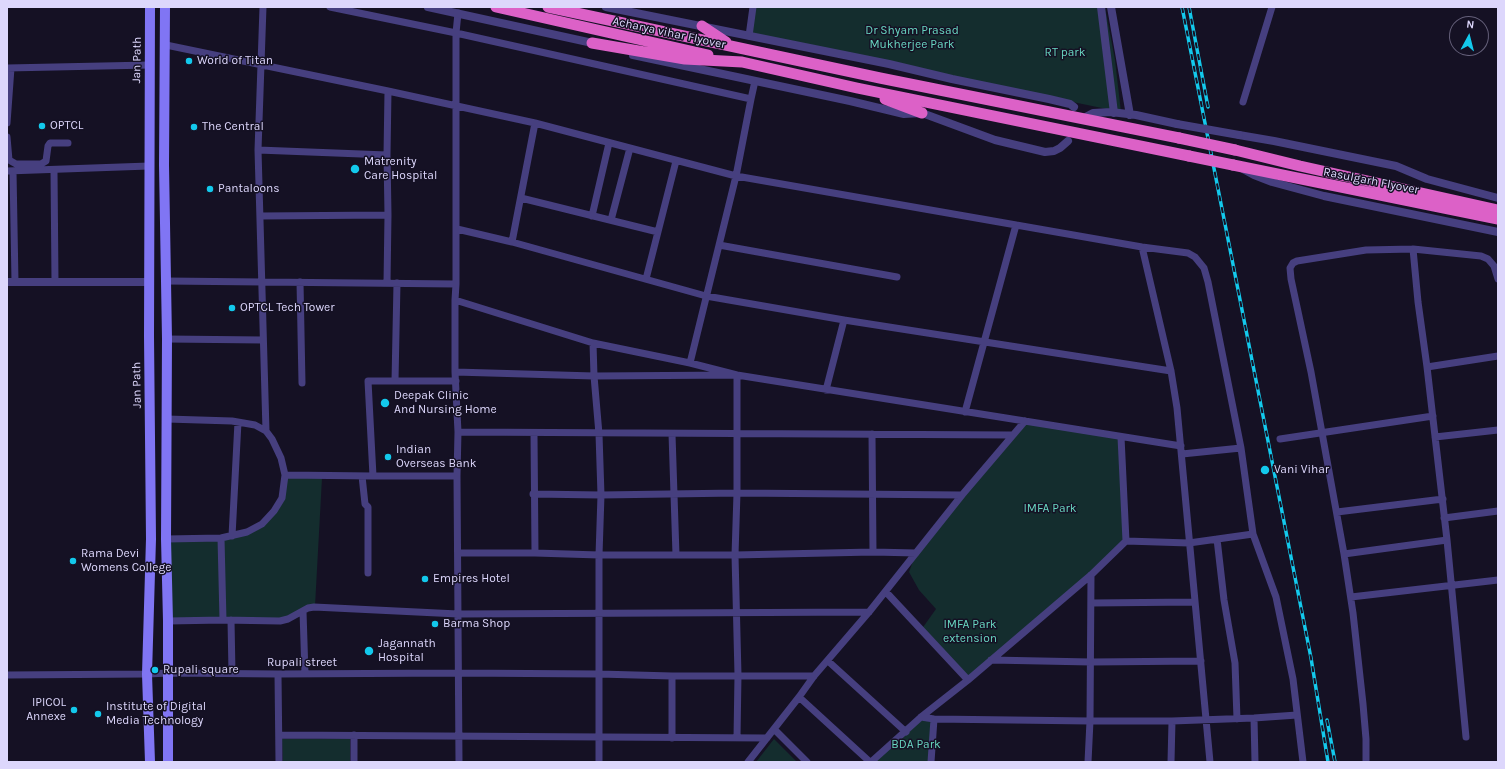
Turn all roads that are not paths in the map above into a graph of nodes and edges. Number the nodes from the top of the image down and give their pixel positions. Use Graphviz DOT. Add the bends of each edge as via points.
graph roads {
  1 [pos="150,7"];
  2 [pos="165,7"];
  3 [pos="263,7"];
  4 [pos="330,7"];
  5 [pos="428,7"];
  6 [pos="496,7"];
  7 [pos="548,7"];
  8 [pos="610,7"];
  9 [pos="753,7"];
  10 [pos="1101,7"];
  11 [pos="1111,7"];
  12 [pos="1272,7"];
  13 [pos="458,13"];
  14 [pos="702,26"];
  15 [pos="456,33"];
  16 [pos="749,36"];
  17 [pos="592,43"];
  18 [pos="166,45"];
  19 [pos="732,46"];
  20 [pos="742,62"];
  21 [pos="150,65"];
  22 [pos="260,65"];
  23 [pos="9,68"];
  24 [pos="755,81"];
  25 [pos="857,88"];
  26 [pos="388,91"];
  27 [pos="751,99"];
  28 [pos="1243,102"];
  29 [pos="456,105"];
  30 [pos="1074,107"];
  31 [pos="922,113"];
  32 [pos="1114,113"];
  33 [pos="1130,115"];
  34 [pos="1082,119"];
  35 [pos="7,123"];
  36 [pos="534,123"];
  37 [pos="7,136"];
  38 [pos="1068,141"];
  39 [pos="68,143"];
  40 [pos="609,143"];
  41 [pos="630,148"];
  42 [pos="258,150"];
  43 [pos="387,155"];
  44 [pos="676,161"];
  45 [pos="149,166"];
  46 [pos="1236,166"];
  47 [pos="54,170"];
  48 [pos="10,171"];
  49 [pos="736,176"];
  50 [pos="521,198"];
  51 [pos="1498,198"];
  52 [pos="1498,210"];
  53 [pos="388,215"];
  54 [pos="260,216"];
  55 [pos="592,216"];
  56 [pos="1498,219"];
  57 [pos="612,220"];
  58 [pos="1016,225"];
  59 [pos="10,226"];
  60 [pos="457,229"];
  61 [pos="658,232"];
  62 [pos="1498,232"];
  63 [pos="512,242"];
  64 [pos="720,245"];
  65 [pos="1142,247"];
  66 [pos="1413,249"];
  67 [pos="897,277"];
  68 [pos="646,279"];
  69 [pos="1498,279"];
  70 [pos="166,281"];
  71 [pos="11,282"];
  72 [pos="55,282"];
  73 [pos="149,282"];
  74 [pos="262,282"];
  75 [pos="300,282"];
  76 [pos="387,283"];
  77 [pos="397,283"];
  78 [pos="456,284"];
  79 [pos="706,296"];
  80 [pos="456,300"];
  81 [pos="844,320"];
  82 [pos="166,339"];
  83 [pos="264,340"];
  84 [pos="984,341"];
  85 [pos="593,343"];
  86 [pos="1498,356"];
  87 [pos="690,363"];
  88 [pos="1427,367"];
  89 [pos="1171,371"];
  90 [pos="455,372"];
  91 [pos="736,375"];
  92 [pos="594,376"];
  93 [pos="395,381"];
  94 [pos="456,381"];
  95 [pos="302,383"];
  96 [pos="826,390"];
  97 [pos="965,412"];
  98 [pos="1433,416"];
  99 [pos="167,419"];
  100 [pos="1025,421"];
  101 [pos="238,422"];
  102 [pos="266,430"];
  103 [pos="1498,430"];
  104 [pos="458,432"];
  105 [pos="1322,432"];
  106 [pos="737,433"];
  107 [pos="534,434"];
  108 [pos="598,434"];
  109 [pos="672,434"];
  110 [pos="872,434"];
  111 [pos="1012,435"];
  112 [pos="1121,437"];
  113 [pos="1435,437"];
  114 [pos="1280,439"];
  115 [pos="1181,446"];
  116 [pos="1241,448"];
  117 [pos="1182,454"];
  118 [pos="285,475"];
  119 [pos="362,476"];
  120 [pos="373,476"];
  121 [pos="456,476"];
  122 [pos="737,493"];
  123 [pos="534,494"];
  124 [pos="673,494"];
  125 [pos="873,494"];
  126 [pos="600,495"];
  127 [pos="962,495"];
  128 [pos="1443,498"];
  129 [pos="1498,511"];
  130 [pos="1337,512"];
  131 [pos="1444,518"];
  132 [pos="1253,534"];
  133 [pos="232,536"];
  134 [pos="221,538"];
  135 [pos="166,539"];
  136 [pos="1217,539"];
  137 [pos="1126,540"];
  138 [pos="1448,540"];
  139 [pos="1189,544"];
  140 [pos="458,552"];
  141 [pos="873,552"];
  142 [pos="535,553"];
  143 [pos="916,553"];
  144 [pos="1344,554"];
  145 [pos="599,555"];
  146 [pos="676,555"];
  147 [pos="735,555"];
  148 [pos="368,573"];
  149 [pos="1091,575"];
  150 [pos="1498,580"];
  151 [pos="1451,586"];
  152 [pos="886,592"];
  153 [pos="1351,597"];
  154 [pos="1195,602"];
  155 [pos="1091,603"];
  156 [pos="303,611"];
  157 [pos="869,612"];
  158 [pos="737,613"];
  159 [pos="458,614"];
  160 [pos="599,614"];
  161 [pos="223,620"];
  162 [pos="231,620"];
  163 [pos="168,621"];
  164 [pos="991,660"];
  165 [pos="828,661"];
  166 [pos="1200,661"];
  167 [pos="1091,662"];
  168 [pos="169,673"];
  169 [pos="232,673"];
  170 [pos="457,673"];
  171 [pos="148,674"];
  172 [pos="278,674"];
  173 [pos="305,674"];
  174 [pos="599,674"];
  175 [pos="7,675"];
  176 [pos="738,675"];
  177 [pos="672,676"];
  178 [pos="814,676"];
  179 [pos="968,680"];
  180 [pos="799,697"];
  181 [pos="1297,715"];
  182 [pos="921,718"];
  183 [pos="1254,718"];
  184 [pos="934,719"];
  185 [pos="1237,719"];
  186 [pos="1206,720"];
  187 [pos="1090,721"];
  188 [pos="1172,721"];
  189 [pos="774,729"];
  190 [pos="906,732"];
  191 [pos="279,735"];
  192 [pos="354,735"];
  193 [pos="459,735"];
  194 [pos="600,737"];
  195 [pos="672,738"];
  196 [pos="737,738"];
  197 [pos="767,738"];
  198 [pos="1466,738"];
  199 [pos="150,762"];
  200 [pos="168,762"];
  201 [pos="279,762"];
  202 [pos="354,762"];
  203 [pos="459,762"];
  204 [pos="599,762"];
  205 [pos="748,762"];
  206 [pos="807,762"];
  207 [pos="870,762"];
  208 [pos="931,762"];
  209 [pos="1088,762"];
  210 [pos="1171,762"];
  211 [pos="1210,762"];
  212 [pos="1256,762"];
  213 [pos="1302,762"];
  214 [pos="1366,762"];
  1 -- 21 [label="main road, Jan Path"];
  2 -- 18 [label="main road"];
  3 -- 22 [label="street"];
  4 -- 15 [label="street"];
  5 -- 13 [label="street"];
  6 -- 20 [label="highway, Acharya vihar Flyover"];
  7 -- 19 [label="highway, Acharya vihar Flyover"];
  8 -- 14 [label="street"];
  9 -- 16 [label="street"];
  10 -- 32 [label="street"];
  11 -- 33 [label="street"];
  12 -- 28 [label="street"];
  13 -- 15 [label="street"];
  13 -- 17 [label="street"];
  14 -- 16 [label="street"];
  14 -- 19 [label="highway"];
  15 -- 27 [label="street"];
  15 -- 29 [label="street"];
  16 -- 30 [label="street" via="1049,98"];
  17 -- 20 [label="highway" via="685,59"];
  17 -- 24 [label="street" via="644,58"];
  18 -- 22 [label="street"];
  18 -- 70 [label="main road"];
  19 -- 34 [label="highway, Acharya vihar Flyover"];
  20 -- 25 [label="highway"];
  21 -- 23 [label="street"];
  21 -- 45 [label="main road, Jan Path"];
  22 -- 26 [label="street"];
  22 -- 42 [label="street"];
  23 -- 35 [label="street"];
  24 -- 27 [label="street"];
  24 -- 31 [label="street" via="904,114"];
  25 -- 31 [label="highway"];
  25 -- 46 [label="highway, Rasulgarh Flyover, bridge"];
  26 -- 29 [label="street"];
  26 -- 43 [label="street"];
  27 -- 49 [label="street"];
  29 -- 36 [label="street"];
  29 -- 60 [label="street"];
  31 -- 38 [label="street" via="995,140 1045,152 1054,151"];
  32 -- 33 [label="street"];
  32 -- 34 [label="street" via="1094,113"];
  33 -- 51 [label="street, bridge" via="1396,166 1427,179"];
  34 -- 52 [label="highway, Rasulgarh Flyover, bridge" via="1234,150"];
  36 -- 40 [label="street"];
  36 -- 50 [label="street"];
  37 -- 39 [label="street" via="8,160 16,164 41,164 46,161 50,143"];
  40 -- 41 [label="street"];
  40 -- 55 [label="street"];
  41 -- 44 [label="street"];
  41 -- 57 [label="street"];
  42 -- 43 [label="street"];
  42 -- 54 [label="street"];
  43 -- 53 [label="street"];
  44 -- 49 [label="street"];
  44 -- 61 [label="street"];
  45 -- 47 [label="street"];
  45 -- 73 [label="main road, Jan Path"];
  46 -- 56 [label="highway, Rasulgarh Flyover"];
  46 -- 62 [label="street" via="1272,182 1324,196"];
  47 -- 48 [label="street"];
  47 -- 72 [label="street"];
  48 -- 59 [label="street"];
  49 -- 58 [label="street"];
  49 -- 64 [label="street"];
  50 -- 55 [label="street"];
  50 -- 63 [label="street"];
  53 -- 54 [label="street"];
  53 -- 76 [label="street"];
  54 -- 74 [label="street"];
  55 -- 57 [label="street"];
  57 -- 61 [label="street"];
  58 -- 65 [label="street"];
  58 -- 84 [label="street"];
  59 -- 71 [label="street"];
  60 -- 63 [label="street"];
  60 -- 78 [label="street"];
  61 -- 68 [label="street"];
  63 -- 68 [label="street"];
  64 -- 67 [label="street"];
  64 -- 79 [label="street"];
  65 -- 89 [label="street"];
  65 -- 116 [label="street" via="1188,253 1204,268"];
  66 -- 69 [label="street" via="1481,256 1494,266"];
  66 -- 88 [label="street"];
  66 -- 105 [label="street" via="1366,250 1297,261 1290,268"];
  68 -- 79 [label="street"];
  70 -- 74 [label="street"];
  70 -- 82 [label="main road"];
  71 -- 72 [label="street"];
  72 -- 73 [label="street"];
  73 -- 171 [label="main road, Jan Path" via="151,539"];
  74 -- 75 [label="street"];
  74 -- 83 [label="street"];
  75 -- 76 [label="street"];
  75 -- 95 [label="street"];
  76 -- 77 [label="street"];
  77 -- 78 [label="street"];
  77 -- 93 [label="street"];
  78 -- 80 [label="street"];
  79 -- 81 [label="street"];
  79 -- 87 [label="street"];
  80 -- 85 [label="street"];
  80 -- 90 [label="street"];
  81 -- 84 [label="street"];
  81 -- 96 [label="street"];
  82 -- 83 [label="street"];
  82 -- 99 [label="main road"];
  83 -- 102 [label="street"];
  84 -- 89 [label="street"];
  84 -- 97 [label="street"];
  85 -- 87 [label="street"];
  85 -- 92 [label="street"];
  86 -- 88 [label="street"];
  87 -- 91 [label="street"];
  88 -- 98 [label="street"];
  89 -- 115 [label="street"];
  90 -- 92 [label="street"];
  90 -- 94 [label="street"];
  91 -- 92 [label="street"];
  91 -- 96 [label="street"];
  91 -- 106 [label="street"];
  92 -- 108 [label="street"];
  93 -- 94 [label="street"];
  93 -- 120 [label="street" via="368,381"];
  94 -- 104 [label="street"];
  96 -- 97 [label="street"];
  97 -- 100 [label="street"];
  98 -- 105 [label="street"];
  98 -- 113 [label="street"];
  99 -- 101 [label="street"];
  99 -- 135 [label="main road"];
  100 -- 111 [label="street"];
  100 -- 112 [label="street"];
  101 -- 102 [label="street"];
  101 -- 133 [label="street"];
  102 -- 118 [label="street" via="277,448"];
  103 -- 113 [label="street"];
  104 -- 107 [label="street"];
  104 -- 121 [label="street"];
  105 -- 114 [label="street"];
  105 -- 130 [label="street"];
  106 -- 109 [label="street"];
  106 -- 110 [label="street"];
  106 -- 122 [label="street"];
  107 -- 108 [label="street"];
  107 -- 123 [label="street"];
  108 -- 109 [label="street"];
  108 -- 126 [label="street"];
  109 -- 124 [label="street"];
  110 -- 111 [label="street"];
  110 -- 125 [label="street"];
  111 -- 127 [label="street"];
  112 -- 115 [label="street"];
  112 -- 137 [label="street"];
  113 -- 128 [label="street"];
  115 -- 117 [label="street"];
  116 -- 117 [label="street"];
  116 -- 132 [label="street"];
  117 -- 139 [label="street"];
  118 -- 119 [label="street"];
  118 -- 133 [label="street" via="282,498 274,511 262,524"];
  119 -- 120 [label="street"];
  119 -- 148 [label="street" via="365,504 368,507"];
  120 -- 121 [label="street"];
  121 -- 140 [label="street"];
  122 -- 124 [label="street"];
  122 -- 125 [label="street"];
  122 -- 147 [label="street"];
  123 -- 126 [label="street"];
  123 -- 142 [label="street"];
  124 -- 126 [label="street"];
  124 -- 146 [label="street"];
  125 -- 127 [label="street"];
  125 -- 141 [label="street"];
  126 -- 145 [label="street"];
  127 -- 143 [label="street"];
  128 -- 130 [label="street"];
  128 -- 131 [label="street"];
  129 -- 131 [label="street"];
  130 -- 144 [label="street"];
  131 -- 138 [label="street"];
  132 -- 136 [label="street"];
  132 -- 181 [label="street" via="1276,597 1293,679"];
  133 -- 134 [label="street"];
  134 -- 135 [label="street"];
  134 -- 161 [label="street"];
  135 -- 163 [label="main road"];
  136 -- 139 [label="street"];
  136 -- 185 [label="street" via="1234,663"];
  137 -- 139 [label="street"];
  137 -- 149 [label="street"];
  138 -- 144 [label="street"];
  138 -- 151 [label="street"];
  139 -- 154 [label="street"];
  140 -- 142 [label="street"];
  140 -- 159 [label="street"];
  141 -- 143 [label="street"];
  141 -- 147 [label="street"];
  142 -- 145 [label="street"];
  143 -- 152 [label="street"];
  144 -- 153 [label="street"];
  145 -- 146 [label="street"];
  145 -- 160 [label="street"];
  146 -- 147 [label="street"];
  147 -- 158 [label="street"];
  149 -- 155 [label="street"];
  149 -- 164 [label="street"];
  150 -- 151 [label="street"];
  151 -- 153 [label="street"];
  151 -- 198 [label="street"];
  152 -- 157 [label="street"];
  152 -- 179 [label="street"];
  153 -- 214 [label="street" via="1363,704"];
  154 -- 155 [label="street"];
  154 -- 166 [label="street"];
  155 -- 167 [label="street"];
  156 -- 159 [label="street" via="325,607"];
  156 -- 162 [label="street" via="280,621"];
  156 -- 173 [label="street"];
  157 -- 158 [label="street"];
  157 -- 165 [label="street"];
  158 -- 160 [label="street"];
  158 -- 176 [label="street"];
  159 -- 160 [label="street"];
  159 -- 170 [label="street"];
  160 -- 174 [label="street"];
  161 -- 162 [label="street"];
  161 -- 163 [label="street"];
  162 -- 169 [label="street"];
  163 -- 168 [label="main road"];
  164 -- 167 [label="street"];
  164 -- 179 [label="street"];
  165 -- 178 [label="street"];
  165 -- 190 [label="street"];
  166 -- 167 [label="street"];
  166 -- 186 [label="street"];
  167 -- 187 [label="street"];
  168 -- 169 [label="street, Rupali street"];
  168 -- 171 [label="street, Rupali street"];
  168 -- 200 [label="main road"];
  169 -- 172 [label="street, Rupali street"];
  170 -- 173 [label="street, Rupali street"];
  170 -- 174 [label="street, Rupali street"];
  170 -- 193 [label="street"];
  171 -- 175 [label="street, Rupali street"];
  171 -- 199 [label="main road, Jan Path"];
  172 -- 173 [label="street, Rupali street"];
  172 -- 191 [label="street"];
  174 -- 177 [label="street, Rupali street"];
  174 -- 194 [label="street"];
  176 -- 177 [label="street, Rupali street"];
  176 -- 178 [label="street, Rupali street"];
  176 -- 196 [label="street"];
  177 -- 195 [label="street"];
  178 -- 180 [label="street"];
  179 -- 182 [label="street"];
  180 -- 189 [label="street"];
  180 -- 207 [label="street"];
  181 -- 183 [label="street"];
  181 -- 213 [label="street"];
  182 -- 184 [label="street"];
  182 -- 190 [label="street"];
  183 -- 185 [label="street"];
  183 -- 212 [label="street"];
  184 -- 187 [label="street"];
  184 -- 208 [label="street"];
  185 -- 186 [label="street"];
  186 -- 188 [label="street"];
  186 -- 211 [label="street"];
  187 -- 188 [label="street"];
  187 -- 209 [label="street"];
  188 -- 210 [label="street"];
  189 -- 197 [label="street"];
  189 -- 206 [label="street"];
  190 -- 207 [label="street"];
  191 -- 192 [label="street"];
  191 -- 201 [label="street"];
  192 -- 193 [label="street"];
  192 -- 202 [label="street"];
  193 -- 194 [label="street"];
  193 -- 203 [label="street"];
  194 -- 195 [label="street"];
  194 -- 204 [label="street"];
  195 -- 196 [label="street"];
  196 -- 197 [label="street"];
  197 -- 205 [label="street"];
}
